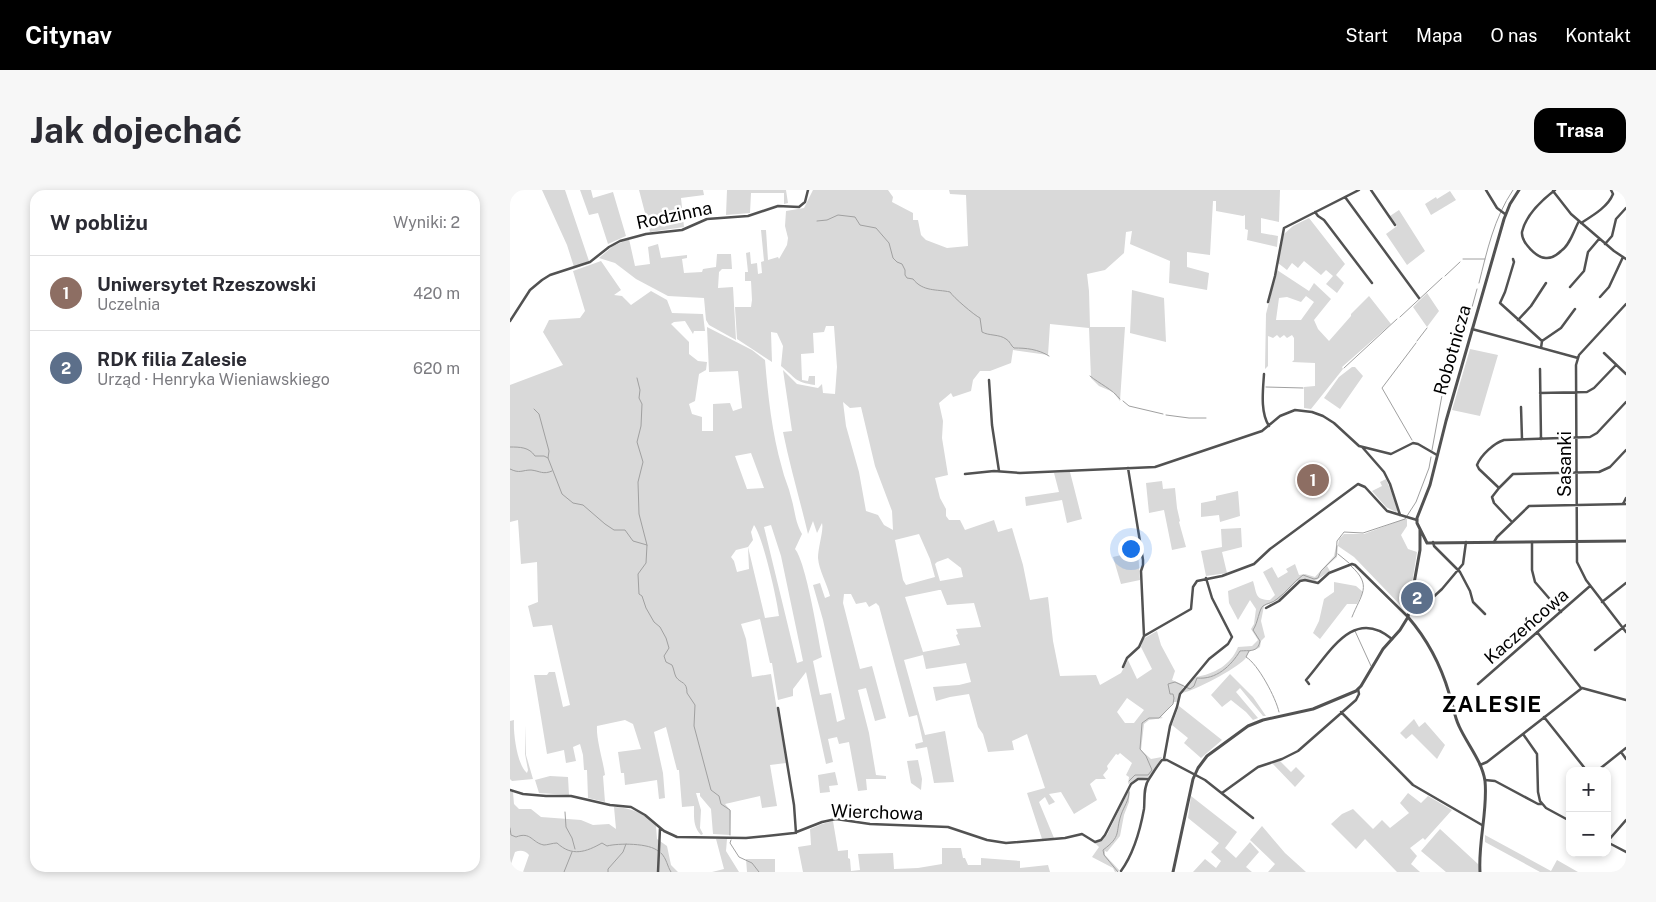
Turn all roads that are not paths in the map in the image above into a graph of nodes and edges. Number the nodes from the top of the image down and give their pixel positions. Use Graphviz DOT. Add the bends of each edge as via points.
graph roads {
  1 [pos="808,190"];
  2 [pos="1359,190"];
  3 [pos="1371,190"];
  4 [pos="1486,190"];
  5 [pos="1519,190"];
  6 [pos="1611,190"];
  7 [pos="1554,191"];
  8 [pos="1345,197"];
  9 [pos="1626,208"];
  10 [pos="1315,212"];
  11 [pos="1502,212"];
  12 [pos="1580,222"];
  13 [pos="1395,225"];
  14 [pos="1600,239"];
  15 [pos="1605,244"];
  16 [pos="1624,258"];
  17 [pos="1513,259"];
  18 [pos="1372,283"];
  19 [pos="1546,283"];
  20 [pos="1570,287"];
  21 [pos="1600,297"];
  22 [pos="1419,298"];
  23 [pos="1268,302"];
  24 [pos="1626,304"];
  25 [pos="1575,309"];
  26 [pos="1518,320"];
  27 [pos="510,321"];
  28 [pos="1472,329"];
  29 [pos="1542,341"];
  30 [pos="1541,348"];
  31 [pos="1604,353"];
  32 [pos="1578,358"];
  33 [pos="1616,364"];
  34 [pos="1540,369"];
  35 [pos="1264,374"];
  36 [pos="1626,374"];
  37 [pos="990,380"];
  38 [pos="1540,393"];
  39 [pos="1576,394"];
  40 [pos="1626,402"];
  41 [pos="1521,408"];
  42 [pos="1269,426"];
  43 [pos="1576,438"];
  44 [pos="1522,439"];
  45 [pos="1541,439"];
  46 [pos="1363,448"];
  47 [pos="1626,450"];
  48 [pos="1437,455"];
  49 [pos="1128,468"];
  50 [pos="999,471"];
  51 [pos="1576,471"];
  52 [pos="965,474"];
  53 [pos="1498,488"];
  54 [pos="1626,498"];
  55 [pos="1576,504"];
  56 [pos="1624,504"];
  57 [pos="1402,515"];
  58 [pos="1417,520"];
  59 [pos="1512,522"];
  60 [pos="1420,529"];
  61 [pos="1577,541"];
  62 [pos="1626,541"];
  63 [pos="1433,542"];
  64 [pos="1466,542"];
  65 [pos="1494,542"];
  66 [pos="1532,542"];
  67 [pos="1428,543"];
  68 [pos="1420,550"];
  69 [pos="1458,569"];
  70 [pos="1206,578"];
  71 [pos="1626,583"];
  72 [pos="1590,586"];
  73 [pos="1428,601"];
  74 [pos="1602,602"];
  75 [pos="1266,608"];
  76 [pos="1560,612"];
  77 [pos="1484,614"];
  78 [pos="1408,617"];
  79 [pos="1626,625"];
  80 [pos="1622,628"];
  81 [pos="1537,632"];
  82 [pos="1626,632"];
  83 [pos="1144,636"];
  84 [pos="1392,639"];
  85 [pos="1594,650"];
  86 [pos="1123,666"];
  87 [pos="1309,684"];
  88 [pos="1478,684"];
  89 [pos="1582,688"];
  90 [pos="1358,689"];
  91 [pos="1626,700"];
  92 [pos="778,708"];
  93 [pos="1342,712"];
  94 [pos="1544,717"];
  95 [pos="1523,734"];
  96 [pos="1626,748"];
  97 [pos="1620,752"];
  98 [pos="1164,759"];
  99 [pos="1626,759"];
  100 [pos="1480,765"];
  101 [pos="1584,767"];
  102 [pos="1602,767"];
  103 [pos="1195,774"];
  104 [pos="1148,779"];
  105 [pos="1485,780"];
  106 [pos="510,790"];
  107 [pos="1222,792"];
  108 [pos="1542,804"];
  109 [pos="1253,818"];
  110 [pos="1566,819"];
  111 [pos="1626,820"];
  112 [pos="1482,825"];
  113 [pos="660,828"];
  114 [pos="796,833"];
  115 [pos="1611,837"];
  116 [pos="1611,844"];
  117 [pos="1626,852"];
  118 [pos="1121,871"];
  119 [pos="658,872"];
  120 [pos="1173,872"];
  121 [pos="1480,872"];
  1 -- 27 [label="street, Rodzinna" via="805,202 799,207 778,206 748,216 707,219 682,230 634,236 613,244 583,265 542,280 530,290"];
  2 -- 8 [label="street"];
  3 -- 13 [label="street"];
  4 -- 11 [label="street"];
  5 -- 11 [label="street, Robotnicza"];
  6 -- 12 [label="street" via="1611,199"];
  7 -- 12 [label="street"];
  7 -- 12 [label="street" via="1526,221 1522,235 1525,242 1543,257 1551,257 1564,248"];
  8 -- 10 [label="street"];
  8 -- 22 [label="street"];
  9 -- 15 [label="street" via="1616,219 1612,236"];
  10 -- 18 [label="street"];
  10 -- 23 [label="street" via="1284,228"];
  11 -- 28 [label="street, Robotnicza"];
  12 -- 14 [label="street"];
  14 -- 15 [label="street"];
  14 -- 20 [label="street" via="1588,252 1584,271"];
  15 -- 16 [label="street"];
  16 -- 21 [label="street"];
  17 -- 26 [label="street" via="1500,303"];
  19 -- 26 [label="street"];
  24 -- 32 [label="street"];
  25 -- 29 [label="street" via="1561,328"];
  26 -- 29 [label="street"];
  28 -- 30 [label="street"];
  28 -- 48 [label="street, Robotnicza"];
  29 -- 30 [label="street"];
  30 -- 32 [label="street"];
  31 -- 33 [label="street"];
  32 -- 39 [label="street, Sasanki"];
  33 -- 36 [label="street"];
  33 -- 39 [label="street" via="1592,390"];
  34 -- 38 [label="street"];
  35 -- 42 [label="street" via="1262,396"];
  37 -- 50 [label="street"];
  38 -- 39 [label="street"];
  38 -- 45 [label="street"];
  39 -- 43 [label="street, Sasanki"];
  40 -- 43 [label="street" via="1595,435"];
  41 -- 44 [label="street"];
  42 -- 46 [label="street" via="1286,412 1312,412 1331,420"];
  42 -- 49 [label="street" via="1160,465"];
  43 -- 45 [label="street"];
  43 -- 51 [label="street, Sasanki"];
  44 -- 45 [label="street"];
  44 -- 53 [label="street" via="1500,441 1477,463"];
  46 -- 48 [label="street" via="1391,454 1416,443"];
  46 -- 57 [label="street" via="1384,472"];
  47 -- 51 [label="street" via="1603,471"];
  48 -- 58 [label="street, Robotnicza"];
  49 -- 50 [label="street"];
  49 -- 83 [label="street" via="1143,560 1140,571"];
  50 -- 52 [label="street"];
  51 -- 53 [label="street" via="1516,473"];
  51 -- 55 [label="street, Sasanki"];
  53 -- 59 [label="street" via="1492,501"];
  54 -- 56 [label="street"];
  55 -- 56 [label="street"];
  55 -- 59 [label="street" via="1529,506"];
  55 -- 61 [label="street, Sasanki"];
  57 -- 58 [label="street"];
  57 -- 70 [label="street" via="1384,510 1366,487 1358,484 1254,564 1222,576"];
  58 -- 60 [label="street"];
  59 -- 65 [label="street"];
  60 -- 67 [label="street"];
  60 -- 68 [label="street"];
  61 -- 62 [label="street"];
  61 -- 66 [label="street"];
  61 -- 72 [label="street, Sasanki" via="1578,566"];
  63 -- 64 [label="street"];
  63 -- 67 [label="street"];
  63 -- 69 [label="street"];
  64 -- 65 [label="street"];
  64 -- 69 [label="street" via="1464,562"];
  65 -- 66 [label="street"];
  66 -- 76 [label="street" via="1536,582"];
  67 -- 68 [label="street"];
  68 -- 78 [label="street"];
  69 -- 73 [label="street"];
  69 -- 77 [label="street" via="1473,602"];
  70 -- 83 [label="street" via="1194,584 1190,610"];
  70 -- 98 [label="street" via="1232,638 1180,694"];
  71 -- 74 [label="street"];
  72 -- 74 [label="street, Sasanki"];
  72 -- 76 [label="street, Kaczeńcowa"];
  74 -- 80 [label="street, Sasanki"];
  75 -- 78 [label="street" via="1279,601 1300,581 1318,583 1329,573 1352,564"];
  76 -- 81 [label="street, Kaczeńcowa"];
  78 -- 84 [label="street"];
  78 -- 100 [label="street" via="1432,652 1458,726"];
  79 -- 80 [label="street"];
  80 -- 82 [label="street, Sasanki"];
  80 -- 85 [label="street"];
  81 -- 88 [label="street, Kaczeńcowa"];
  81 -- 89 [label="street"];
  83 -- 86 [label="street"];
  84 -- 87 [label="street" via="1376,630 1357,628 1346,635 1317,667 1306,680"];
  84 -- 90 [label="street"];
  89 -- 91 [label="street"];
  89 -- 94 [label="street"];
  90 -- 93 [label="street" via="1358,697"];
  90 -- 103 [label="street" via="1313,709 1248,726 1207,756"];
  92 -- 114 [label="street"];
  93 -- 107 [label="street" via="1298,752 1258,767"];
  93 -- 112 [label="street" via="1413,785"];
  94 -- 95 [label="street"];
  94 -- 101 [label="street"];
  95 -- 100 [label="street"];
  95 -- 108 [label="street" via="1537,754 1538,792"];
  96 -- 97 [label="street"];
  97 -- 99 [label="street"];
  97 -- 102 [label="street"];
  98 -- 103 [label="street"];
  98 -- 104 [label="street"];
  100 -- 105 [label="street"];
  103 -- 107 [label="street"];
  103 -- 120 [label="street"];
  104 -- 114 [label="street, Wierchowa" via="1138,779 1131,784 1101,840 1092,841 1082,834 1006,843 948,827 870,824 836,819"];
  104 -- 118 [label="street" via="1134,849"];
  105 -- 108 [label="street" via="1492,779"];
  105 -- 112 [label="street"];
  106 -- 113 [label="street, Wierchowa" via="523,794 572,796 631,807"];
  107 -- 109 [label="street"];
  108 -- 110 [label="street"];
  111 -- 115 [label="street"];
  112 -- 121 [label="street"];
  113 -- 114 [label="street, Wierchowa" via="686,838 746,838"];
  113 -- 119 [label="street"];
  116 -- 117 [label="street"];
}
